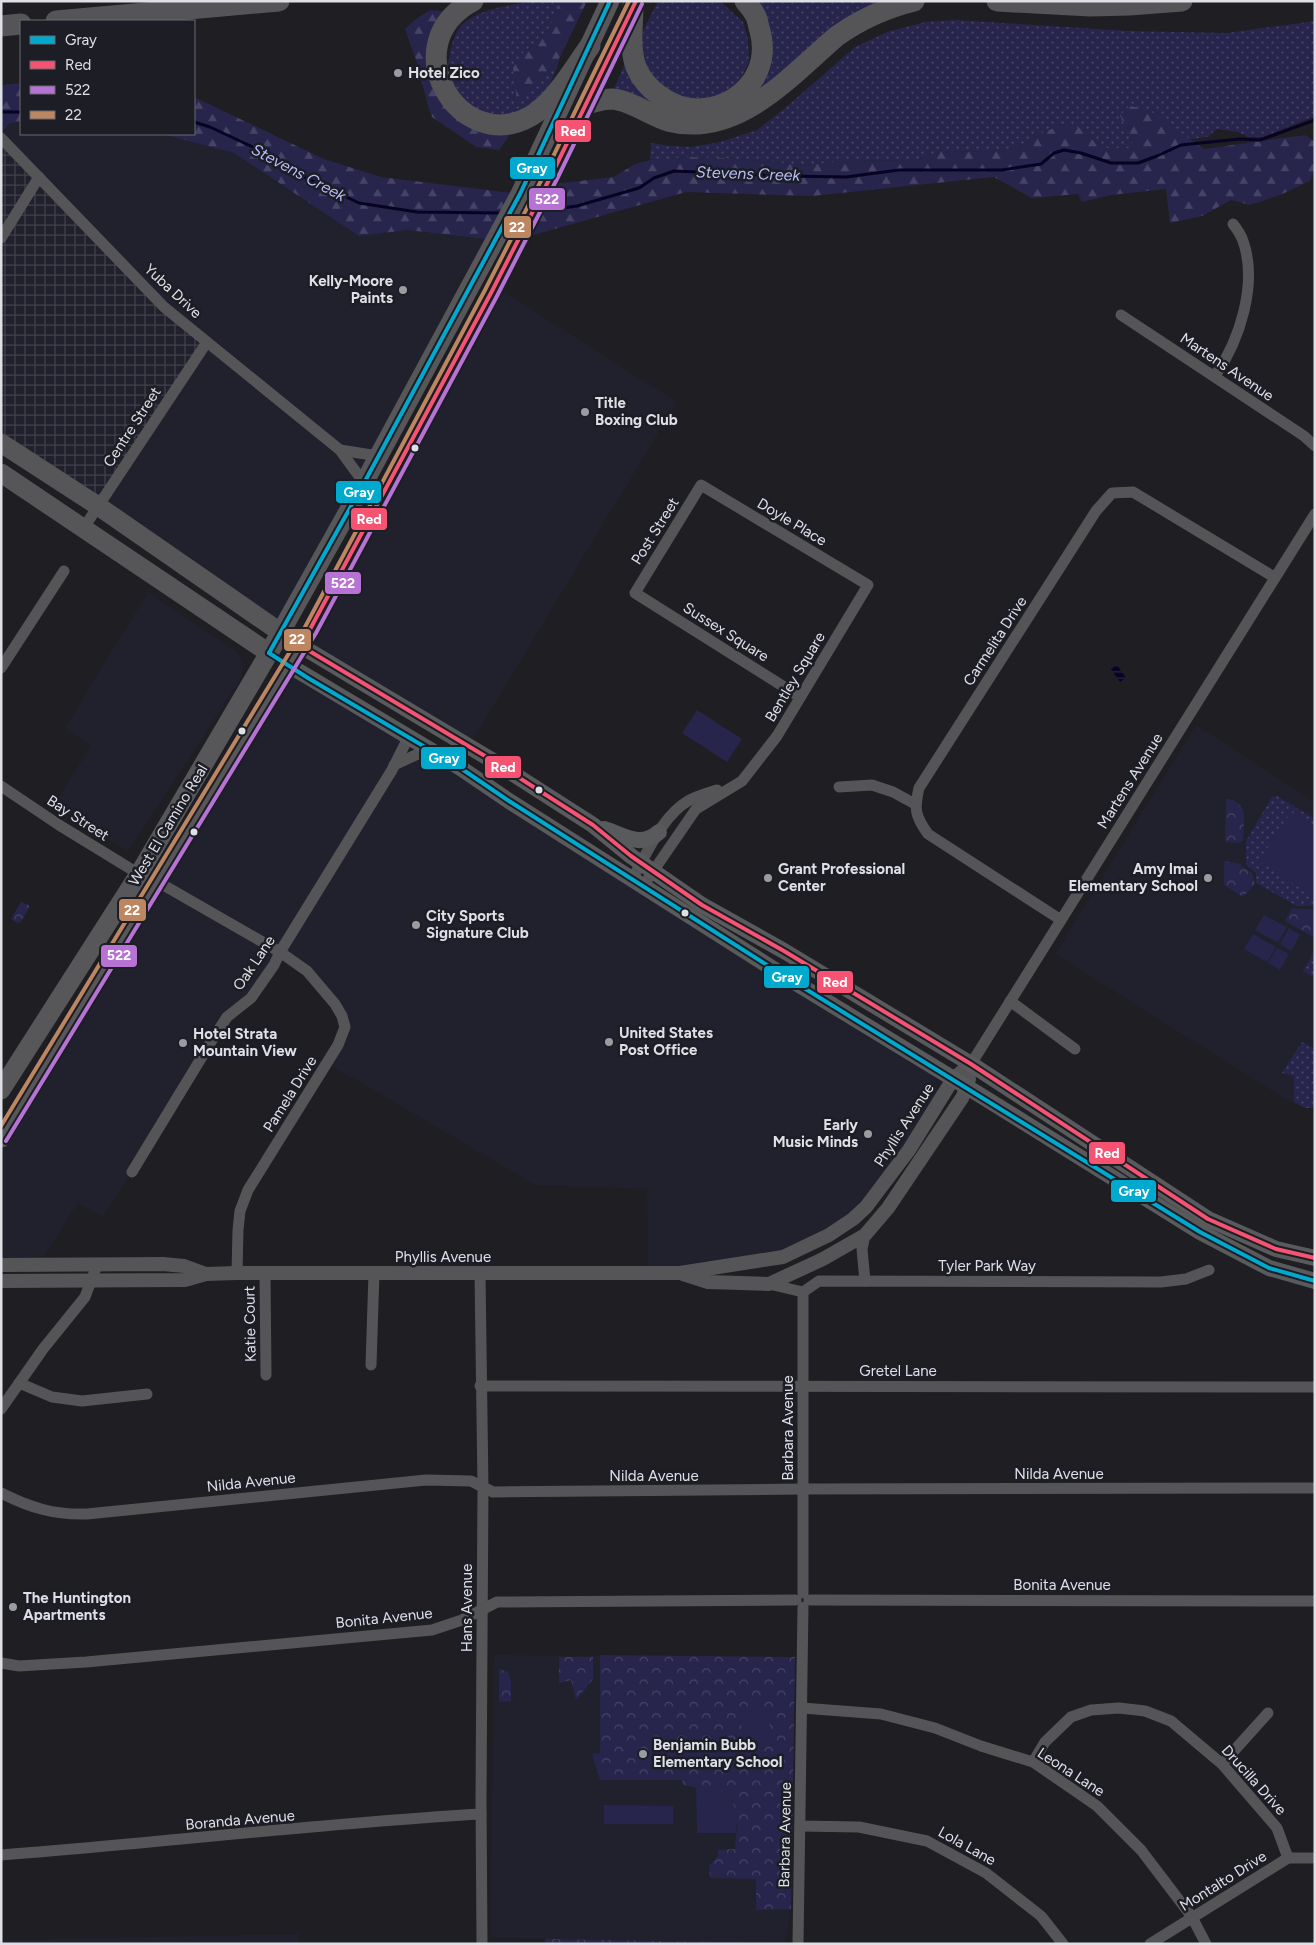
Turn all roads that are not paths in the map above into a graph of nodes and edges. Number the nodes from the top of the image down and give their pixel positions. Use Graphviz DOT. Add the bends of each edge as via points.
graph roads {
  1 [pos="279,1"];
  2 [pos="473,1"];
  3 [pos="745,1"];
  4 [pos="914,1"];
  5 [pos="998,1"];
  6 [pos="1182,1"];
  7 [pos="608,4"];
  8 [pos="635,4"];
  9 [pos="67,20"];
  10 [pos="20,24"];
  11 [pos="1,26"];
  12 [pos="590,46"];
  13 [pos="586,104"];
  14 [pos="1,138"];
  15 [pos="38,177"];
  16 [pos="1234,224"];
  17 [pos="1,238"];
  18 [pos="455,314"];
  19 [pos="1121,315"];
  20 [pos="207,342"];
  21 [pos="424,372"];
  22 [pos="448,374"];
  23 [pos="1214,376"];
  24 [pos="1,444"];
  25 [pos="1315,446"];
  26 [pos="340,450"];
  27 [pos="378,456"];
  28 [pos="396,470"];
  29 [pos="1,473"];
  30 [pos="364,483"];
  31 [pos="701,485"];
  32 [pos="98,506"];
  33 [pos="1314,516"];
  34 [pos="83,529"];
  35 [pos="64,571"];
  36 [pos="1274,578"];
  37 [pos="868,585"];
  38 [pos="635,593"];
  39 [pos="280,632"];
  40 [pos="301,646"];
  41 [pos="269,652"];
  42 [pos="290,666"];
  43 [pos="1,668"];
  44 [pos="800,697"];
  45 [pos="429,736"];
  46 [pos="408,738"];
  47 [pos="394,765"];
  48 [pos="742,781"];
  49 [pos="1,786"];
  50 [pos="839,787"];
  51 [pos="915,804"];
  52 [pos="593,825"];
  53 [pos="659,832"];
  54 [pos="647,867"];
  55 [pos="139,874"];
  56 [pos="158,882"];
  57 [pos="637,883"];
  58 [pos="1061,920"];
  59 [pos="280,952"];
  60 [pos="1010,1001"];
  61 [pos="1076,1049"];
  62 [pos="971,1064"];
  63 [pos="960,1083"];
  64 [pos="1,1090"];
  65 [pos="1,1138"];
  66 [pos="132,1172"];
  67 [pos="864,1235"];
  68 [pos="1315,1258"];
  69 [pos="1,1265"];
  70 [pos="97,1265"];
  71 [pos="1208,1270"];
  72 [pos="237,1273"];
  73 [pos="374,1273"];
  74 [pos="480,1273"];
  75 [pos="680,1273"];
  76 [pos="206,1274"];
  77 [pos="264,1274"];
  78 [pos="92,1280"];
  79 [pos="1,1281"];
  80 [pos="866,1281"];
  81 [pos="1315,1281"];
  82 [pos="769,1284"];
  83 [pos="803,1292"];
  84 [pos="371,1365"];
  85 [pos="266,1375"];
  86 [pos="18,1383"];
  87 [pos="480,1386"];
  88 [pos="803,1386"];
  89 [pos="1315,1387"];
  90 [pos="147,1394"];
  91 [pos="1,1410"];
  92 [pos="483,1488"];
  93 [pos="1315,1488"];
  94 [pos="803,1489"];
  95 [pos="1,1493"];
  96 [pos="803,1600"];
  97 [pos="1315,1601"];
  98 [pos="482,1608"];
  99 [pos="1,1663"];
  100 [pos="802,1708"];
  101 [pos="1268,1713"];
  102 [pos="1033,1762"];
  103 [pos="1222,1764"];
  104 [pos="480,1814"];
  105 [pos="800,1826"];
  106 [pos="1,1855"];
  107 [pos="1288,1858"];
  108 [pos="1315,1858"];
  109 [pos="1192,1917"];
  110 [pos="482,1944"];
  111 [pos="798,1944"];
  112 [pos="1063,1944"];
  113 [pos="1150,1944"];
  114 [pos="1206,1944"];
  1 -- 9 [label="highway"];
  2 -- 12 [label="highway" via="448,22 438,41 436,62 440,82 452,102 471,117 492,123 512,123 531,116 548,103"];
  3 -- 8 [label="highway" via="756,14 762,40 760,63 750,85 735,100 714,108 692,110 670,104 650,89 637,68 632,44"];
  4 -- 13 [label="highway" via="871,15 848,28 768,96 720,120 695,125 668,120 613,99"];
  5 -- 6 [label="highway" via="1090,6"];
  7 -- 12 [label="main road, West El Camino Real"];
  8 -- 13 [label="main road, West El Camino Real"];
  10 -- 11 [label="highway"];
  12 -- 18 [label="main road, West El Camino Real" via="518,198"];
  13 -- 22 [label="main road, West El Camino Real"];
  14 -- 15 [label="street, Yuba Drive"];
  15 -- 17 [label="street"];
  15 -- 20 [label="street, Yuba Drive" via="164,307"];
  16 -- 23 [label="street" via="1243,240 1249,275 1246,299 1236,337"];
  18 -- 21 [label="main road, West El Camino Real"];
  18 -- 22 [label="main road" via="460,326 446,358"];
  19 -- 23 [label="street, Martens Avenue"];
  20 -- 26 [label="street, Yuba Drive"];
  20 -- 32 [label="street, Centre Street"];
  21 -- 27 [label="main road, West El Camino Real"];
  21 -- 28 [label="main road" via="422,394 389,458 390,467"];
  22 -- 28 [label="main road, West El Camino Real"];
  23 -- 25 [label="street, Martens Avenue"];
  24 -- 32 [label="highway"];
  26 -- 27 [label="street"];
  26 -- 30 [label="street, Yuba Drive"];
  27 -- 30 [label="main road, West El Camino Real"];
  28 -- 40 [label="main road, West El Camino Real"];
  29 -- 34 [label="highway"];
  30 -- 39 [label="main road, West El Camino Real"];
  31 -- 37 [label="street, Doyle Place"];
  31 -- 38 [label="street, Post Street"];
  32 -- 34 [label="street, Centre Street"];
  32 -- 39 [label="highway"];
  33 -- 36 [label="street, Martens Avenue"];
  34 -- 41 [label="highway"];
  35 -- 43 [label="street"];
  36 -- 51 [label="street, Carmelita Drive" via="1133,492 1112,493 1096,511 919,788"];
  36 -- 58 [label="street, Martens Avenue"];
  37 -- 44 [label="street, Bentley Square"];
  38 -- 44 [label="street, Sussex Square"];
  39 -- 40 [label="main road"];
  39 -- 41 [label="main road, West El Camino Real"];
  40 -- 42 [label="main road, West El Camino Real"];
  40 -- 45 [label="main road"];
  41 -- 42 [label="main road"];
  41 -- 55 [label="main road, West El Camino Real"];
  42 -- 46 [label="main road"];
  42 -- 56 [label="main road, West El Camino Real"];
  44 -- 48 [label="street, Bentley Square" via="777,736"];
  45 -- 46 [label="main road"];
  45 -- 47 [label="street" via="420,753"];
  45 -- 52 [label="main road" via="460,741"];
  45 -- 57 [label="main road"];
  46 -- 47 [label="street, Oak Lane"];
  47 -- 59 [label="street, Oak Lane"];
  48 -- 53 [label="street, Bentley Square" via="688,801"];
  48 -- 54 [label="street, Bentley Square" via="696,809"];
  49 -- 55 [label="street, Bay Street"];
  50 -- 51 [label="street" via="872,785"];
  51 -- 58 [label="street" via="917,819 928,834"];
  52 -- 53 [label="main road" via="638,842 651,839"];
  52 -- 54 [label="main road"];
  53 -- 54 [label="street, Bentley Square"];
  54 -- 57 [label="street, Bentley Square"];
  54 -- 62 [label="main road" via="702,905"];
  55 -- 64 [label="main road, West El Camino Real"];
  56 -- 59 [label="street"];
  56 -- 65 [label="main road, West El Camino Real"];
  57 -- 63 [label="main road"];
  58 -- 60 [label="street, Martens Avenue"];
  59 -- 66 [label="street, Oak Lane" via="251,998 227,1017"];
  59 -- 72 [label="street, Pamela Drive" via="315,979 335,1004 345,1027 338,1045 248,1190 240,1212"];
  60 -- 61 [label="street"];
  60 -- 62 [label="street, Martens Avenue"];
  62 -- 63 [label="street, Phyllis Avenue"];
  62 -- 68 [label="main road" via="1208,1218 1276,1249"];
  63 -- 67 [label="street, Phyllis Avenue" via="902,1188"];
  63 -- 75 [label="street, Phyllis Avenue" via="866,1207 829,1236 782,1257"];
  63 -- 81 [label="main road" via="1200,1232 1269,1268"];
  67 -- 80 [label="street" via="862,1249"];
  67 -- 82 [label="street, Phyllis Avenue" via="823,1259"];
  69 -- 70 [label="street, Phyllis Avenue"];
  70 -- 76 [label="street, Phyllis Avenue" via="163,1264 184,1266"];
  70 -- 78 [label="street"];
  71 -- 80 [label="street, Tyler Park Way" via="1186,1279 1161,1282"];
  72 -- 76 [label="street, Phyllis Avenue"];
  72 -- 77 [label="street, Phyllis Avenue"];
  73 -- 74 [label="street, Phyllis Avenue"];
  73 -- 77 [label="street, Phyllis Avenue"];
  73 -- 84 [label="street"];
  74 -- 75 [label="street, Phyllis Avenue"];
  74 -- 87 [label="street, Hans Avenue"];
  75 -- 82 [label="street, Phyllis Avenue" via="708,1282"];
  76 -- 78 [label="street, Phyllis Avenue" via="186,1280"];
  77 -- 85 [label="street, Katie Court"];
  78 -- 79 [label="street, Phyllis Avenue"];
  78 -- 86 [label="street" via="85,1297"];
  80 -- 83 [label="street, Tyler Park Way" via="818,1281"];
  82 -- 83 [label="street"];
  83 -- 88 [label="street, Barbara Avenue"];
  86 -- 90 [label="street" via="52,1397 82,1401"];
  86 -- 91 [label="street"];
  87 -- 88 [label="street, Gretel Lane"];
  87 -- 92 [label="street, Hans Avenue"];
  88 -- 89 [label="street, Gretel Lane"];
  88 -- 94 [label="street, Barbara Avenue"];
  92 -- 94 [label="street, Nilda Avenue" via="493,1492"];
  92 -- 95 [label="street, Nilda Avenue" via="471,1481 426,1480 87,1514 53,1513 20,1503"];
  92 -- 98 [label="street, Hans Avenue"];
  93 -- 94 [label="street, Nilda Avenue"];
  94 -- 96 [label="street, Barbara Avenue"];
  96 -- 97 [label="street, Bonita Avenue"];
  96 -- 98 [label="street, Bonita Avenue" via="497,1602"];
  96 -- 100 [label="street, Barbara Avenue"];
  98 -- 99 [label="street, Bonita Avenue" via="462,1620 432,1630 86,1662 19,1666"];
  98 -- 104 [label="street, Hans Avenue"];
  100 -- 102 [label="street, Leona Lane" via="882,1714 935,1728"];
  100 -- 105 [label="street, Barbara Avenue"];
  101 -- 103 [label="street"];
  102 -- 103 [label="street, Drucilla Drive" via="1045,1742 1071,1717 1091,1710 1119,1708 1145,1711 1171,1721"];
  102 -- 109 [label="street, Leona Lane" via="1096,1806 1141,1850"];
  103 -- 107 [label="street, Drucilla Drive" via="1277,1828"];
  104 -- 106 [label="street, Boranda Avenue" via="420,1816"];
  104 -- 110 [label="street, Hans Avenue"];
  105 -- 111 [label="street, Barbara Avenue"];
  105 -- 112 [label="street, Lola Lane" via="860,1827 927,1841 986,1873 1041,1916"];
  107 -- 108 [label="street, Montalto Drive"];
  107 -- 109 [label="street, Montalto Drive"];
  109 -- 113 [label="street, Montalto Drive"];
  109 -- 114 [label="street, Leona Lane"];
}
